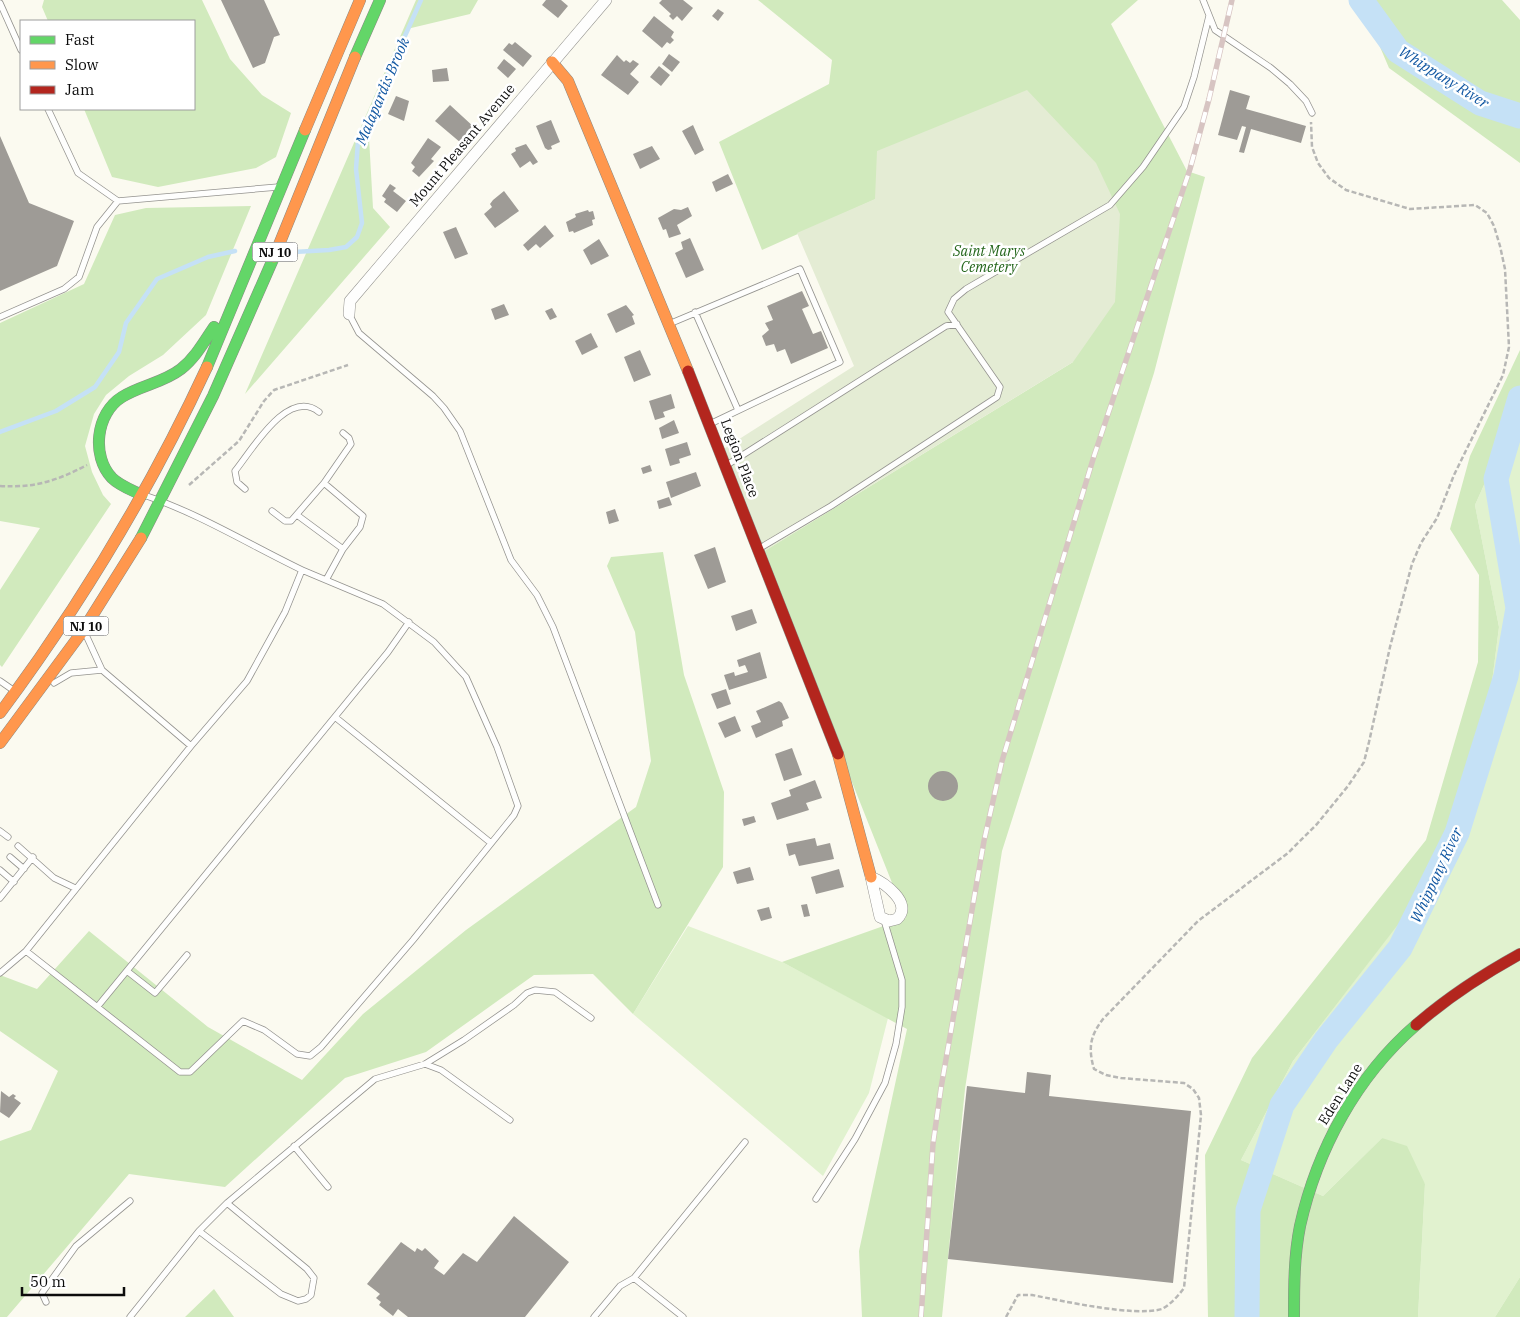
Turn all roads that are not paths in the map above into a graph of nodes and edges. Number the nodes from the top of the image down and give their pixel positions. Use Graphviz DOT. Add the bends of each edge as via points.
graph roads {
  1 [pos="360,0"];
  2 [pos="380,0"];
  3 [pos="606,0"];
  4 [pos="1202,0"];
  5 [pos="0,3"];
  6 [pos="1209,16"];
  7 [pos="20,48"];
  8 [pos="552,62"];
  9 [pos="48,110"];
  10 [pos="1312,113"];
  11 [pos="282,186"];
  12 [pos="118,201"];
  13 [pos="240,289"];
  14 [pos="695,312"];
  15 [pos="349,314"];
  16 [pos="0,317"];
  17 [pos="669,324"];
  18 [pos="956,324"];
  19 [pos="738,410"];
  20 [pos="319,412"];
  21 [pos="710,424"];
  22 [pos="343,432"];
  23 [pos="726,465"];
  24 [pos="324,483"];
  25 [pos="245,489"];
  26 [pos="142,495"];
  27 [pos="161,501"];
  28 [pos="272,511"];
  29 [pos="298,515"];
  30 [pos="343,549"];
  31 [pos="759,549"];
  32 [pos="302,570"];
  33 [pos="326,580"];
  34 [pos="410,622"];
  35 [pos="86,626"];
  36 [pos="102,670"];
  37 [pos="0,681"];
  38 [pos="40,691"];
  39 [pos="16,692"];
  40 [pos="0,713"];
  41 [pos="334,717"];
  42 [pos="0,743"];
  43 [pos="191,746"];
  44 [pos="0,831"];
  45 [pos="8,837"];
  46 [pos="491,843"];
  47 [pos="18,846"];
  48 [pos="10,857"];
  49 [pos="33,858"];
  50 [pos="24,869"];
  51 [pos="0,870"];
  52 [pos="871,877"];
  53 [pos="14,882"];
  54 [pos="75,888"];
  55 [pos="0,898"];
  56 [pos="658,905"];
  57 [pos="884,920"];
  58 [pos="26,951"];
  59 [pos="1520,954"];
  60 [pos="187,956"];
  61 [pos="127,971"];
  62 [pos="0,973"];
  63 [pos="98,1006"];
  64 [pos="591,1018"];
  65 [pos="426,1064"];
  66 [pos="510,1120"];
  67 [pos="744,1142"];
  68 [pos="294,1146"];
  69 [pos="328,1186"];
  70 [pos="816,1199"];
  71 [pos="130,1201"];
  72 [pos="227,1203"];
  73 [pos="199,1231"];
  74 [pos="634,1278"];
  75 [pos="46,1302"];
  76 [pos="130,1317"];
  77 [pos="594,1317"];
  78 [pos="683,1317"];
  79 [pos="1294,1317"];
  1 -- 11 [label="main road, NJ 10"];
  2 -- 27 [label="main road, NJ 10" via="226,370"];
  3 -- 8 [label="street, Mount Pleasant Avenue"];
  4 -- 6 [label="lane"];
  5 -- 7 [label="lane"];
  6 -- 10 [label="lane" via="1215,30 1290,84 1306,100"];
  6 -- 18 [label="lane" via="1184,106 1143,167 1110,205 954,299 948,312"];
  8 -- 15 [label="street, Mount Pleasant Avenue" via="350,300"];
  8 -- 17 [label="main road, Legion Place" via="568,81"];
  9 -- 12 [label="lane" via="78,173"];
  11 -- 12 [label="lane"];
  11 -- 13 [label="main road, NJ 10"];
  12 -- 16 [label="lane" via="97,227 79,276 64,289"];
  13 -- 26 [label="main road, NJ 10" via="194,394"];
  13 -- 26 [label="main road" via="195,357 167,378 122,397 108,411 99,436 103,464 113,479"];
  14 -- 17 [label="lane"];
  14 -- 19 [label="lane"];
  14 -- 19 [label="lane" via="800,269 840,362"];
  15 -- 56 [label="lane" via="359,333 433,396 460,431 511,560 536,595 553,627"];
  17 -- 21 [label="main road, Legion Place"];
  18 -- 23 [label="lane" via="946,326"];
  18 -- 31 [label="lane" via="1000,387 997,397 831,506"];
  19 -- 21 [label="lane"];
  20 -- 25 [label="lane" via="312,407 293,407 279,416 235,471 237,482"];
  21 -- 23 [label="main road, Legion Place"];
  22 -- 24 [label="lane" via="351,444"];
  23 -- 31 [label="main road, Legion Place"];
  24 -- 29 [label="lane"];
  24 -- 30 [label="lane" via="363,516 360,527"];
  26 -- 27 [label="lane"];
  26 -- 39 [label="main road, NJ 10" via="60,632"];
  27 -- 32 [label="lane" via="206,520 231,536"];
  27 -- 35 [label="main road, NJ 10"];
  28 -- 29 [label="lane" via="285,521 291,521"];
  29 -- 30 [label="lane"];
  30 -- 33 [label="lane"];
  31 -- 52 [label="main road, Legion Place" via="839,758"];
  32 -- 33 [label="lane"];
  32 -- 43 [label="lane" via="285,612 247,681"];
  33 -- 34 [label="lane" via="383,604"];
  34 -- 41 [label="lane"];
  34 -- 46 [label="lane" via="434,642 466,677 497,747 518,806"];
  35 -- 36 [label="lane" via="86,636"];
  35 -- 38 [label="main road, NJ 10"];
  36 -- 38 [label="lane" via="71,673"];
  36 -- 43 [label="lane"];
  37 -- 39 [label="lane"];
  38 -- 42 [label="main road, NJ 10"];
  39 -- 40 [label="main road, NJ 10"];
  41 -- 46 [label="lane"];
  41 -- 61 [label="lane"];
  43 -- 54 [label="lane"];
  44 -- 45 [label="lane"];
  46 -- 63 [label="lane" via="413,940 310,1056 297,1054 264,1030 243,1021 190,1072 180,1072"];
  47 -- 49 [label="lane"];
  48 -- 50 [label="lane"];
  49 -- 50 [label="lane"];
  49 -- 54 [label="lane" via="54,878"];
  50 -- 53 [label="lane"];
  51 -- 53 [label="lane"];
  52 -- 57 [label="street, Legion Place" via="878,912"];
  52 -- 57 [label="street" via="884,883 900,902 900,916"];
  53 -- 55 [label="lane"];
  54 -- 58 [label="lane"];
  57 -- 70 [label="lane" via="902,980 902,1007 896,1044 885,1083"];
  58 -- 62 [label="lane"];
  58 -- 63 [label="lane"];
  59 -- 79 [label="main road, Eden Lane" via="1474,980 1414,1025 1387,1051 1348,1104 1307,1198 1296,1253"];
  60 -- 61 [label="lane" via="155,993"];
  61 -- 63 [label="lane"];
  64 -- 65 [label="lane" via="554,992 535,990"];
  65 -- 66 [label="lane" via="441,1070"];
  65 -- 68 [label="lane" via="375,1079"];
  67 -- 74 [label="lane"];
  68 -- 69 [label="lane"];
  68 -- 72 [label="lane"];
  71 -- 75 [label="lane" via="76,1246 42,1293"];
  72 -- 73 [label="lane"];
  72 -- 73 [label="lane" via="307,1269 314,1278 311,1295 306,1300 298,1301 280,1294"];
  73 -- 76 [label="lane"];
  74 -- 77 [label="lane" via="620,1286"];
  74 -- 78 [label="lane"];
}
